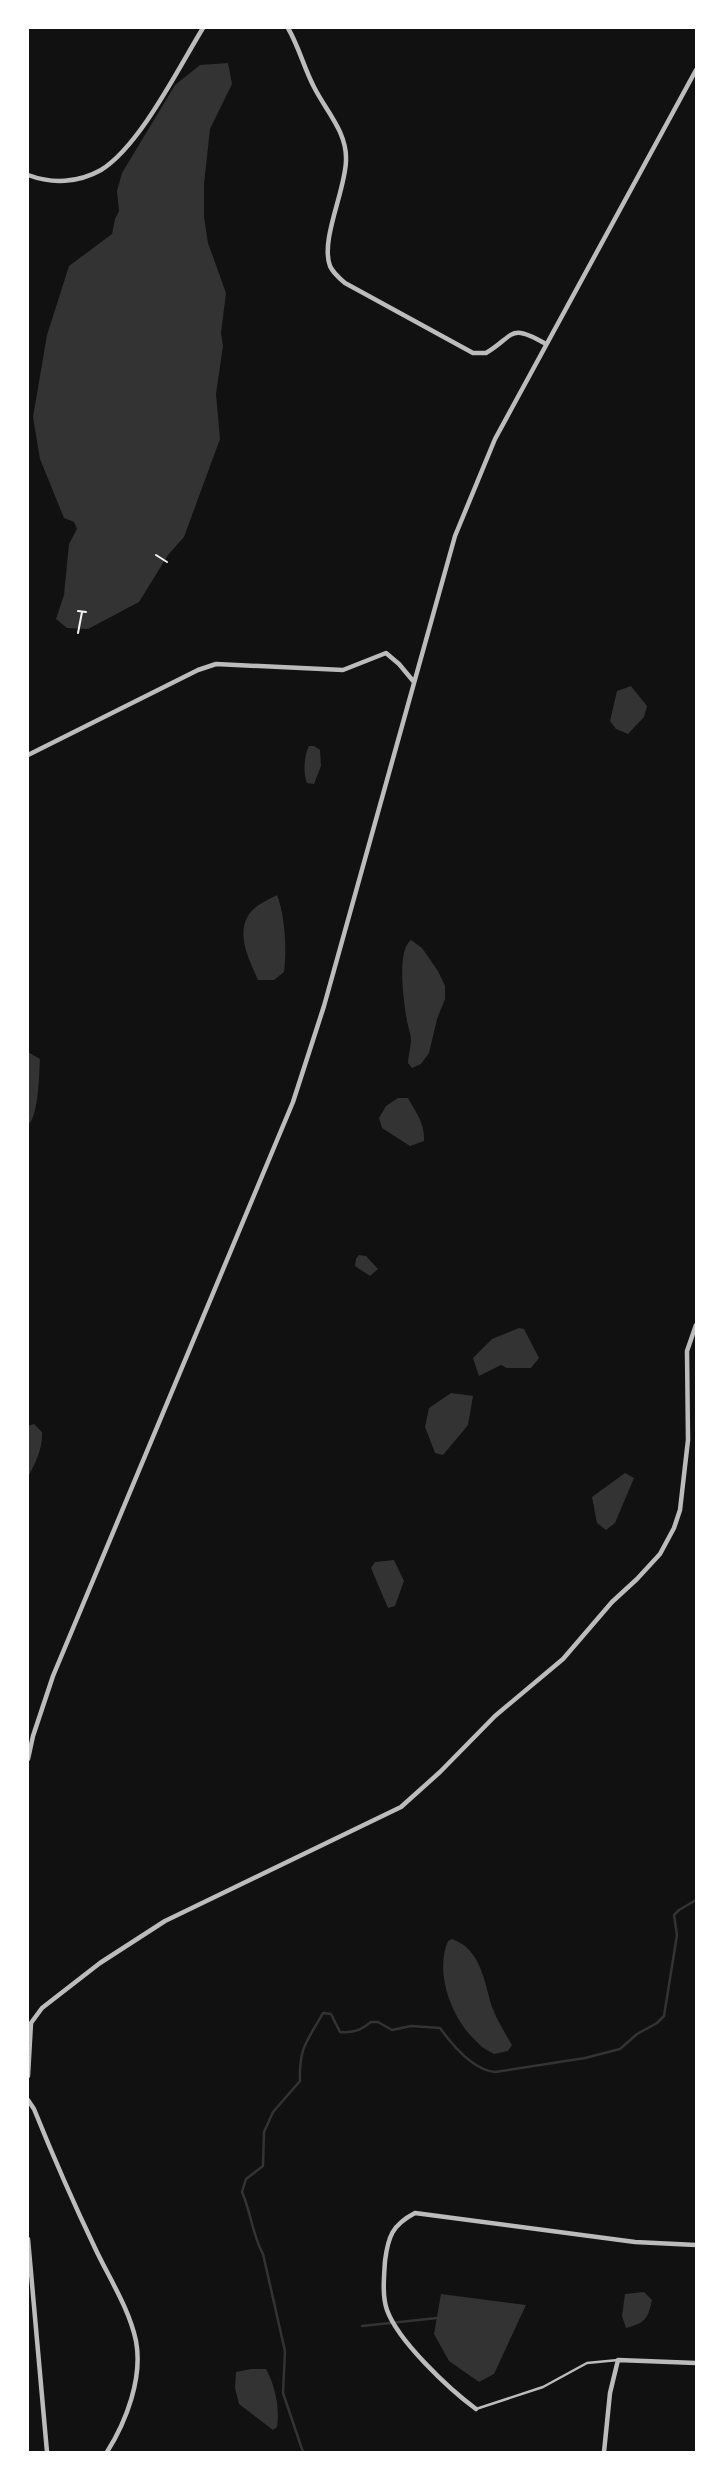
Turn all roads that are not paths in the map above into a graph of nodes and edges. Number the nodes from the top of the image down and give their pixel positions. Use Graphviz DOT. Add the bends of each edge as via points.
graph roads {
  1 [pos="203,28"];
  2 [pos="288,28"];
  3 [pos="696,70"];
  4 [pos="28,175"];
  5 [pos="546,344"];
  6 [pos="414,682"];
  7 [pos="28,755"];
  8 [pos="696,1325"];
  9 [pos="28,1759"];
  10 [pos="28,2076"];
  11 [pos="28,2100"];
  12 [pos="28,2239"];
  13 [pos="696,2244"];
  14 [pos="618,2360"];
  15 [pos="696,2363"];
  16 [pos="476,2409"];
  17 [pos="47,2452"];
  18 [pos="107,2452"];
  19 [pos="604,2452"];
  1 -- 4 [label="street" via="137,134 119,155 102,169 66,182"];
  2 -- 5 [label="street" via="313,86 346,146 344,176 328,248 330,265 336,275 473,353 486,353 505,337 517,333 526,333"];
  3 -- 5 [label="street"];
  5 -- 6 [label="street" via="474,485 455,536"];
  6 -- 7 [label="street" via="386,653 343,670 216,664"];
  6 -- 9 [label="street" via="324,1006 293,1102 53,1676"];
  8 -- 10 [label="street" via="687,1351 688,1440 680,1510 660,1554 612,1602 563,1659 495,1716 401,1807 165,1921 100,1963 42,2008 32,2023"];
  11 -- 18 [label="street" via="72,2200 122,2300 136,2342 137,2359 130,2405"];
  12 -- 17 [label="street"];
  13 -- 16 [label="street" via="635,2242 415,2213 400,2221 387,2242 386,2308 393,2325 434,2372"];
  14 -- 15 [label="street"];
  14 -- 16 [label="lane" via="587,2363 542,2387"];
  14 -- 19 [label="street" via="610,2393"];
}
